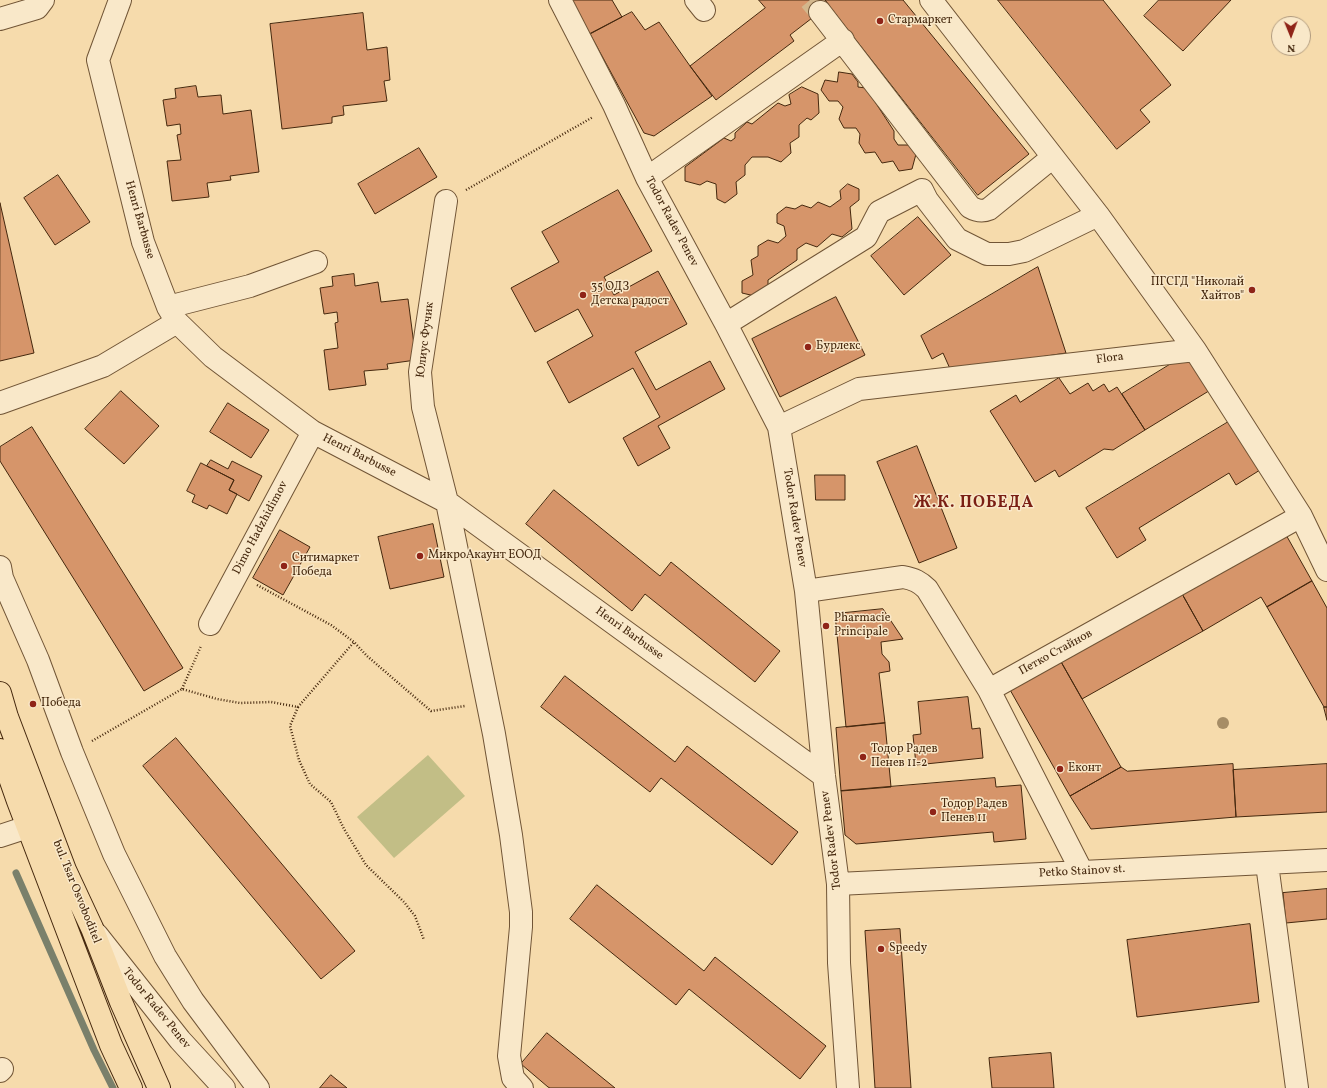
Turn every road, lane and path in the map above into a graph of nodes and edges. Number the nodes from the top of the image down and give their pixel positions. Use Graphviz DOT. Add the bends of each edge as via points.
graph roads {
  1 [pos="43,0"];
  2 [pos="120,0"];
  3 [pos="560,0"];
  4 [pos="931,0"];
  5 [pos="820,12"];
  6 [pos="0,19"];
  7 [pos="842,40"];
  8 [pos="614,105"];
  9 [pos="1053,157"];
  10 [pos="647,178"];
  11 [pos="446,201"];
  12 [pos="1098,215"];
  13 [pos="316,262"];
  14 [pos="173,314"];
  15 [pos="726,324"];
  16 [pos="1195,350"];
  17 [pos="0,403"];
  18 [pos="779,427"];
  19 [pos="313,432"];
  20 [pos="447,502"];
  21 [pos="1301,516"];
  22 [pos="0,568"];
  23 [pos="1327,570"];
  24 [pos="237,574"];
  25 [pos="806,591"];
  26 [pos="210,624"];
  27 [pos="354,642"];
  28 [pos="182,689"];
  29 [pos="989,690"];
  30 [pos="0,693"];
  31 [pos="488,702"];
  32 [pos="298,707"];
  33 [pos="0,750"];
  34 [pos="72,752"];
  35 [pos="824,776"];
  36 [pos="38,824"];
  37 [pos="0,836"];
  38 [pos="1327,860"];
  39 [pos="1267,864"];
  40 [pos="1082,872"];
  41 [pos="838,884"];
  42 [pos="92,928"];
  43 [pos="424,940"];
  44 [pos="131,1088"];
  45 [pos="159,1088"];
  46 [pos="224,1088"];
  47 [pos="258,1088"];
  48 [pos="522,1088"];
  49 [pos="848,1088"];
  50 [pos="1297,1088"];
  1 -- 6 [label="street" via="37,8"];
  2 -- 14 [label="street, Henri Barbusse" via="98,60 143,242"];
  3 -- 8 [label="street, Todor Radev Penev"];
  4 -- 9 [label="street"];
  5 -- 7 [label="street"];
  7 -- 9 [label="street" via="970,207 979,211 989,209"];
  7 -- 10 [label="street"];
  8 -- 10 [label="street, Todor Radev Penev"];
  8 -- 11 [label="path"];
  9 -- 12 [label="street"];
  10 -- 15 [label="street, Todor Radev Penev"];
  11 -- 20 [label="street, Юлиус Фучик" via="420,372 423,407"];
  12 -- 15 [label="street" via="1024,251 987,254 957,239 922,190 879,212 866,237"];
  12 -- 16 [label="street"];
  13 -- 14 [label="street"];
  14 -- 17 [label="street" via="103,366"];
  14 -- 19 [label="street, Henri Barbusse" via="213,357"];
  15 -- 18 [label="street, Todor Radev Penev"];
  16 -- 18 [label="street, Flora" via="859,389"];
  16 -- 21 [label="street"];
  18 -- 25 [label="street, Todor Radev Penev"];
  19 -- 20 [label="street, Henri Barbusse"];
  19 -- 24 [label="street, Dimo Hadzhidimov"];
  20 -- 31 [label="street, Юлиус Фучик"];
  20 -- 35 [label="street, Henri Barbusse"];
  21 -- 23 [label="street"];
  21 -- 29 [label="street, Петко Стайнов"];
  22 -- 34 [label="street"];
  24 -- 26 [label="street, Dimo Hadzhidimov"];
  24 -- 27 [label="path" via="331,625"];
  25 -- 29 [label="street" via="903,577 912,578 927,589"];
  25 -- 35 [label="street, Todor Radev Penev"];
  26 -- 28 [label="path"];
  27 -- 31 [label="path" via="430,711"];
  27 -- 32 [label="path"];
  28 -- 32 [label="path" via="240,703 271,702"];
  28 -- 34 [label="path"];
  29 -- 40 [label="street"];
  30 -- 36 [label="main road, bul. Tsar Osvoboditel"];
  31 -- 48 [label="street, Юлиус Фучик" via="510,827 521,912 509,1056 513,1078"];
  32 -- 43 [label="path" via="290,726 299,760 310,784 331,802 366,865 404,902 414,916"];
  33 -- 36 [label="main road, bul. Tsar Osvoboditel"];
  34 -- 47 [label="street" via="114,854 165,956 193,1001"];
  35 -- 41 [label="street, Todor Radev Penev"];
  36 -- 37 [label="street"];
  36 -- 42 [label="main road, bul. Tsar Osvoboditel" via="65,870"];
  36 -- 44 [label="main road, bul. Tsar Osvoboditel" via="111,1045"];
  38 -- 39 [label="street, Petko Stainov st."];
  39 -- 40 [label="street, Petko Stainov st."];
  39 -- 50 [label="street"];
  40 -- 41 [label="street, Petko Stainov st."];
  41 -- 49 [label="street, Todor Radev Penev" via="839,963"];
  42 -- 45 [label="main road, bul. Tsar Osvoboditel" via="120,1002"];
  42 -- 46 [label="street, Todor Radev Penev" via="180,1040"];
}
